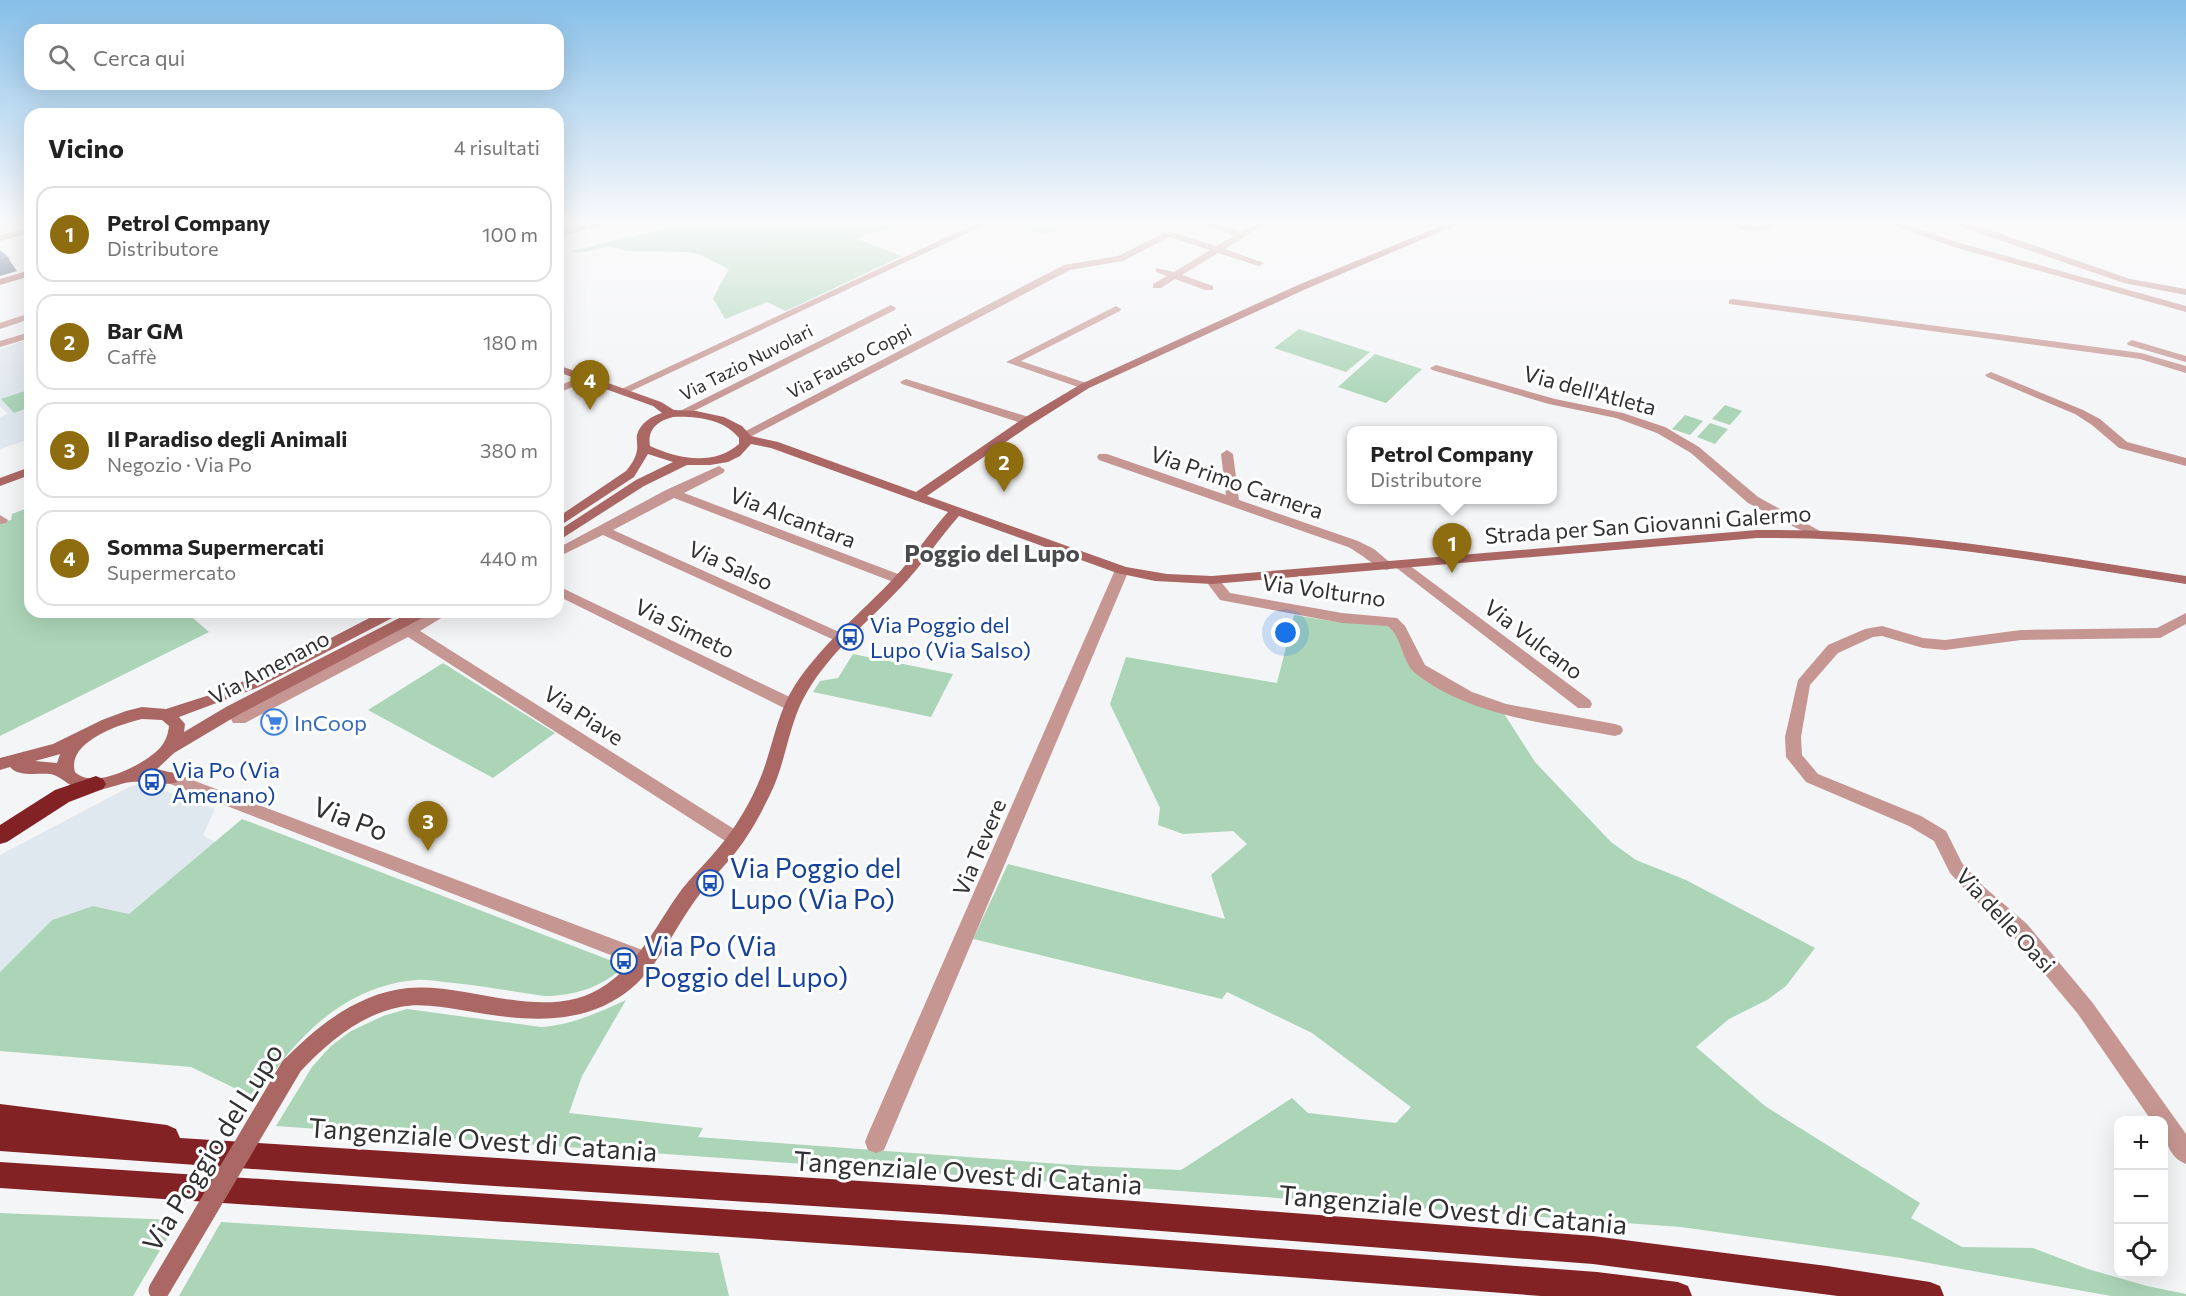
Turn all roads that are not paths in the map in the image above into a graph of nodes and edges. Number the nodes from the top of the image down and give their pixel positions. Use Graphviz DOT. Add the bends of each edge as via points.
graph roads {
  1 [pos="855,283"];
  2 [pos="1036,283"];
  3 [pos="1162,283"];
  4 [pos="1196,283"];
  5 [pos="1310,283"];
  6 [pos="2095,283"];
  7 [pos="2142,283"];
  8 [pos="1157,286"];
  9 [pos="1209,288"];
  10 [pos="2186,291"];
  11 [pos="1733,302"];
  12 [pos="891,308"];
  13 [pos="1116,309"];
  14 [pos="2186,309"];
  15 [pos="24,318"];
  16 [pos="0,326"];
  17 [pos="24,337"];
  18 [pos="2132,343"];
  19 [pos="0,344"];
  20 [pos="2186,359"];
  21 [pos="1436,368"];
  22 [pos="564,370"];
  23 [pos="2186,370"];
  24 [pos="1991,375"];
  25 [pos="586,378"];
  26 [pos="906,382"];
  27 [pos="1085,386"];
  28 [pos="564,387"];
  29 [pos="623,392"];
  30 [pos="642,399"];
  31 [pos="676,414"];
  32 [pos="656,419"];
  33 [pos="1028,421"];
  34 [pos="743,441"];
  35 [pos="644,448"];
  36 [pos="1227,454"];
  37 [pos="1103,457"];
  38 [pos="2186,462"];
  39 [pos="682,463"];
  40 [pos="719,470"];
  41 [pos="24,473"];
  42 [pos="0,482"];
  43 [pos="671,493"];
  44 [pos="917,497"];
  45 [pos="1233,502"];
  46 [pos="956,511"];
  47 [pos="564,519"];
  48 [pos="601,529"];
  49 [pos="1812,531"];
  50 [pos="564,533"];
  51 [pos="564,550"];
  52 [pos="1394,565"];
  53 [pos="1122,570"];
  54 [pos="901,580"];
  55 [pos="1212,580"];
  56 [pos="2186,580"];
  57 [pos="564,593"];
  58 [pos="381,618"];
  59 [pos="411,618"];
  60 [pos="432,618"];
  61 [pos="2186,618"];
  62 [pos="408,630"];
  63 [pos="843,639"];
  64 [pos="1584,704"];
  65 [pos="792,705"];
  66 [pos="166,715"];
  67 [pos="239,719"];
  68 [pos="1615,730"];
  69 [pos="86,736"];
  70 [pos="168,750"];
  71 [pos="0,765"];
  72 [pos="65,772"];
  73 [pos="129,776"];
  74 [pos="171,778"];
  75 [pos="96,784"];
  76 [pos="0,836"];
  77 [pos="736,839"];
  78 [pos="646,960"];
  79 [pos="0,1116"];
  80 [pos="2160,1116"];
  81 [pos="2168,1128"];
  82 [pos="0,1138"];
  83 [pos="876,1142"];
  84 [pos="2186,1153"];
  85 [pos="344,1162"];
  86 [pos="0,1174"];
  87 [pos="0,1185"];
  88 [pos="181,1189"];
  89 [pos="158,1293"];
  90 [pos="1678,1296"];
  91 [pos="1930,1296"];
  1 -- 29 [label="street"];
  2 -- 34 [label="street, Via Fausto Coppi"];
  3 -- 8 [label="street"];
  4 -- 9 [label="street"];
  5 -- 27 [label="main road"];
  6 -- 14 [label="street"];
  7 -- 10 [label="street"];
  11 -- 23 [label="street" via="2141,356"];
  12 -- 31 [label="street, Via Tazio Nuvolari"];
  13 -- 27 [label="street" via="1012,362"];
  15 -- 16 [label="street"];
  17 -- 19 [label="street"];
  18 -- 20 [label="street"];
  21 -- 49 [label="street, Via dell'Atleta" via="1553,402 1619,415 1660,430 1695,450 1753,500"];
  22 -- 25 [label="main road"];
  24 -- 38 [label="street" via="2079,412 2123,445"];
  25 -- 28 [label="street"];
  25 -- 29 [label="main road"];
  26 -- 33 [label="street"];
  27 -- 33 [label="main road"];
  29 -- 30 [label="main road"];
  30 -- 31 [label="main road"];
  30 -- 32 [label="main road" via="655,409"];
  31 -- 32 [label="main road"];
  31 -- 34 [label="main road" via="727,424"];
  32 -- 35 [label="main road" via="645,428"];
  33 -- 44 [label="main road"];
  34 -- 39 [label="main road" via="718,459"];
  34 -- 44 [label="main road, Strada per San Giovanni Galermo" via="774,445"];
  35 -- 39 [label="main road"];
  35 -- 47 [label="main road" via="630,474"];
  36 -- 45 [label="street"];
  37 -- 45 [label="street, Via Primo Carnera"];
  39 -- 50 [label="main road" via="640,483"];
  40 -- 43 [label="street"];
  41 -- 42 [label="main road"];
  43 -- 48 [label="street"];
  43 -- 54 [label="street, Via Alcantara"];
  44 -- 46 [label="main road, Strada per San Giovanni Galermo"];
  45 -- 52 [label="street, Via Primo Carnera" via="1353,544"];
  46 -- 53 [label="main road, Strada per San Giovanni Galermo"];
  46 -- 54 [label="main road, Via Poggio del Lupo"];
  48 -- 51 [label="street"];
  48 -- 63 [label="street, Via Salso"];
  49 -- 52 [label="main road, Strada per San Giovanni Galermo"];
  49 -- 56 [label="main road, Strada per San Giovanni Galermo" via="1904,537"];
  52 -- 55 [label="main road, Strada per San Giovanni Galermo"];
  52 -- 64 [label="street, Via Vulcano"];
  53 -- 55 [label="main road, Strada per San Giovanni Galermo" via="1177,580"];
  53 -- 83 [label="street, Via Tevere"];
  54 -- 63 [label="main road, Via Poggio del Lupo"];
  55 -- 68 [label="street, Via Volturno" via="1225,597 1342,618 1392,621 1419,668 1466,696 1505,709"];
  57 -- 65 [label="street, Via Simeto"];
  58 -- 66 [label="main road, Via Amenano" via="232,693"];
  59 -- 70 [label="main road, Via Amenano" via="232,711"];
  60 -- 62 [label="street"];
  61 -- 80 [label="street, Via delle Oasi" via="2160,633 2021,635 1945,645 1882,631 1870,632 1833,649 1803,684 1793,737 1794,757 1812,778 1915,821 1940,836 1956,868 2020,930 2085,1008"];
  62 -- 67 [label="street"];
  62 -- 77 [label="street, Via Piave"];
  63 -- 65 [label="main road, Via Poggio del Lupo" via="801,688"];
  65 -- 77 [label="main road, Via Poggio del Lupo" via="771,773"];
  66 -- 69 [label="main road, Via Amenano" via="128,716"];
  66 -- 70 [label="main road" via="173,719 178,731"];
  69 -- 71 [label="main road, Via Amenano" via="57,749"];
  69 -- 72 [label="main road" via="70,751"];
  70 -- 73 [label="main road, Via Amenano"];
  70 -- 74 [label="main road" via="165,763"];
  71 -- 72 [label="main road"];
  72 -- 75 [label="main road" via="71,779"];
  73 -- 74 [label="main road"];
  73 -- 75 [label="main road"];
  74 -- 78 [label="street, Via Po"];
  75 -- 76 [label="highway" via="62,796"];
  77 -- 78 [label="main road, Via Poggio del Lupo" via="696,885"];
  78 -- 89 [label="main road, Via Poggio del Lupo, bridge" via="611,992 565,1009 527,1011 415,996 393,999 331,1028 291,1067"];
  79 -- 85 [label="highway"];
  81 -- 84 [label="street, Via delle Oasi"];
  82 -- 85 [label="highway, Tangenziale Ovest di Catania"];
  85 -- 91 [label="highway, Tangenziale Ovest di Catania" via="939,1200 1593,1250"];
  86 -- 88 [label="highway"];
  87 -- 88 [label="highway"];
  88 -- 90 [label="highway" via="938,1236 1597,1286"];
}
